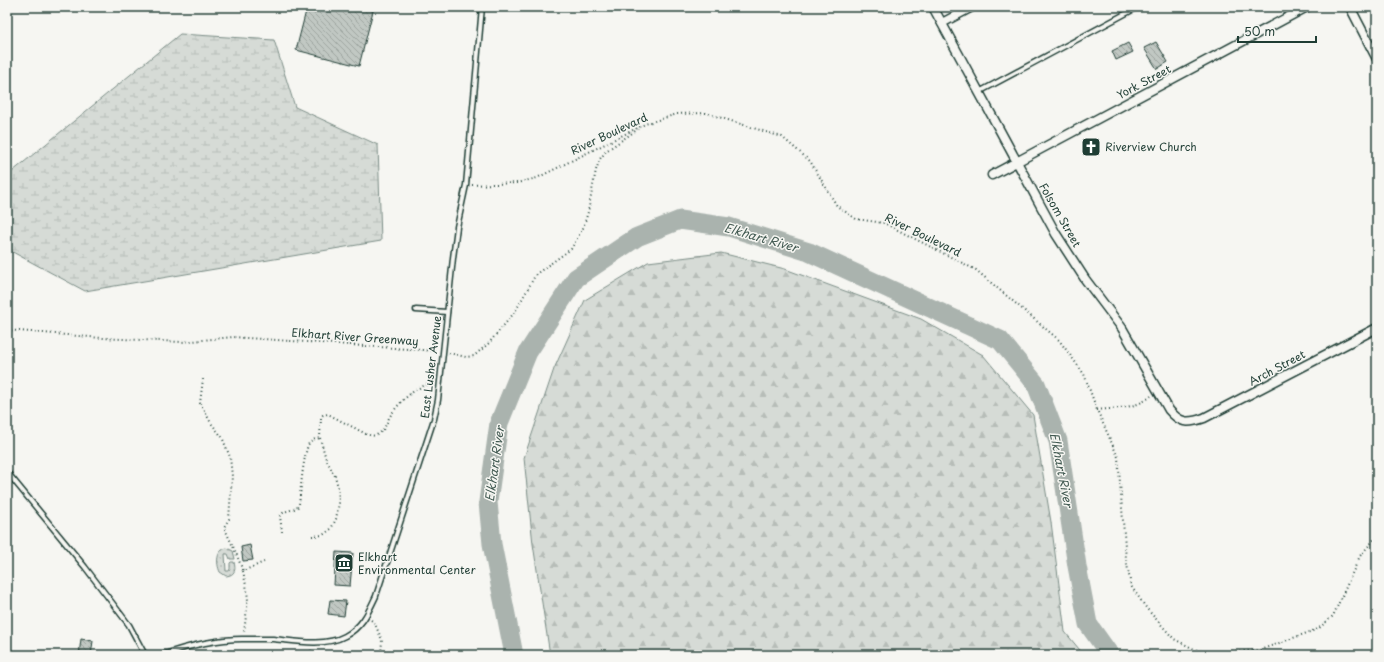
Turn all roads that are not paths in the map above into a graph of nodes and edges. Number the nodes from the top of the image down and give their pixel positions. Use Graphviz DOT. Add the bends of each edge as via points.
graph roads {
  1 [pos="482,7"];
  2 [pos="933,7"];
  3 [pos="972,7"];
  4 [pos="1138,7"];
  5 [pos="1307,7"];
  6 [pos="1350,7"];
  7 [pos="942,23"];
  8 [pos="1377,59"];
  9 [pos="979,92"];
  10 [pos="1018,162"];
  11 [pos="992,175"];
  12 [pos="416,310"];
  13 [pos="447,312"];
  14 [pos="1377,328"];
  15 [pos="1185,422"];
  16 [pos="7,472"];
  17 [pos="145,655"];
  18 [pos="162,655"];
  1 -- 13 [label="lane, East Lusher Avenue" via="466,185 457,227"];
  2 -- 7 [label="street, Folsom Street"];
  3 -- 7 [label="street"];
  4 -- 9 [label="lane"];
  5 -- 10 [label="street, York Street"];
  6 -- 8 [label="street"];
  7 -- 9 [label="street, Folsom Street"];
  9 -- 10 [label="street, Folsom Street"];
  10 -- 11 [label="street, York Street"];
  10 -- 15 [label="street, Folsom Street" via="1056,234 1085,279 1122,328 1169,410 1176,418"];
  12 -- 13 [label="lane"];
  13 -- 18 [label="lane, East Lusher Avenue" via="434,420 367,617 357,629 344,637 329,641 272,639 206,642"];
  14 -- 15 [label="street, Arch Street" via="1204,418"];
  16 -- 17 [label="lane" via="129,625"];
}
